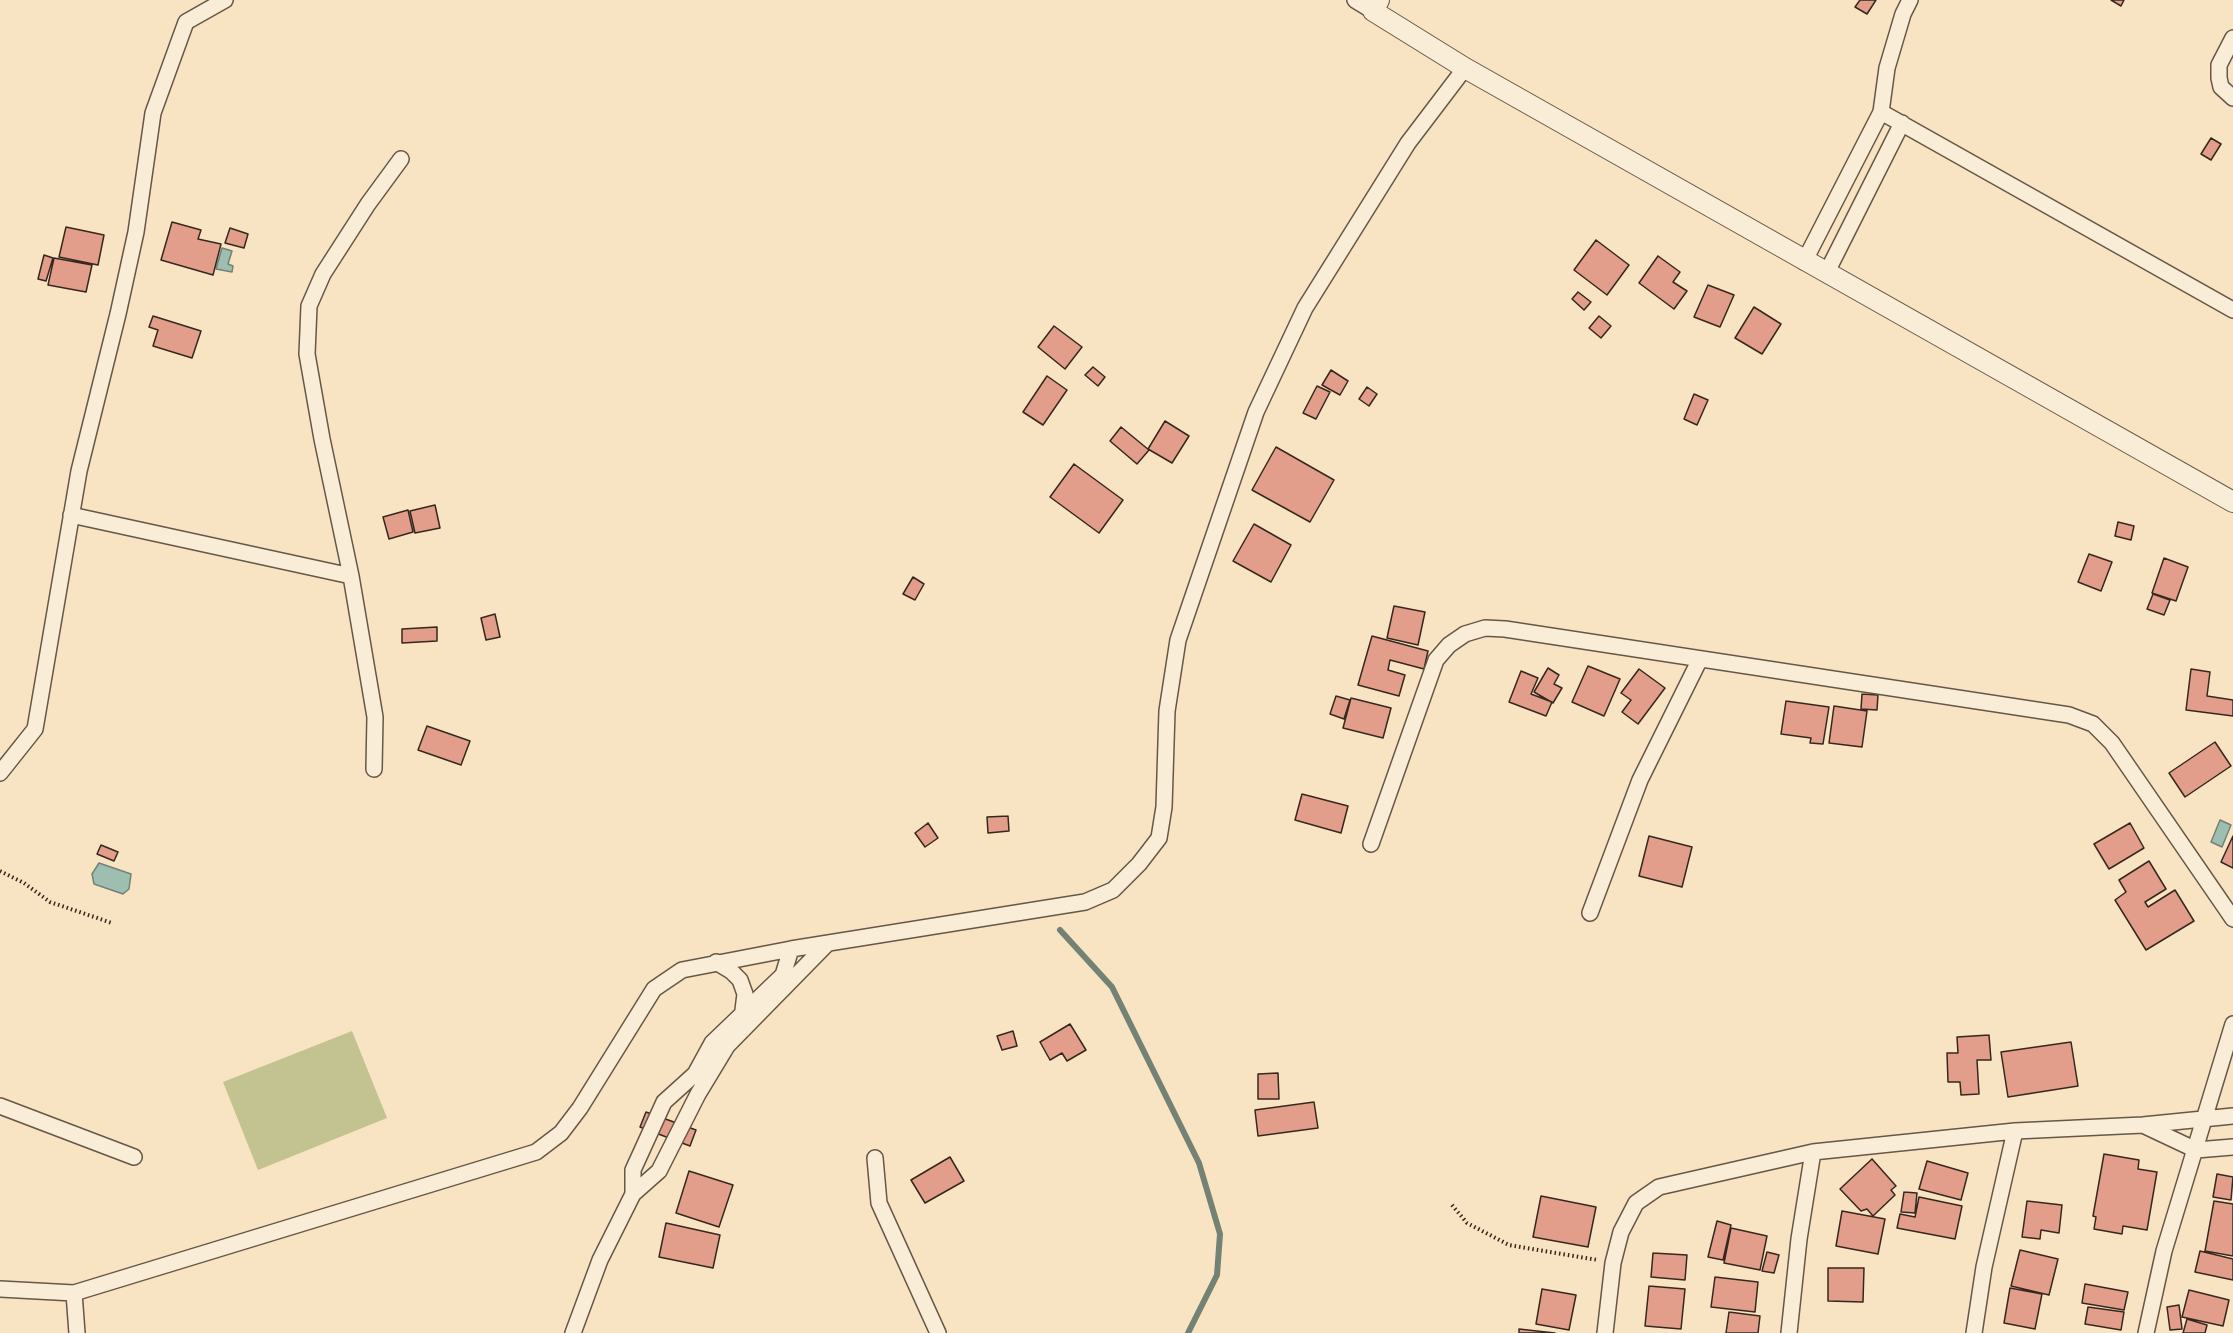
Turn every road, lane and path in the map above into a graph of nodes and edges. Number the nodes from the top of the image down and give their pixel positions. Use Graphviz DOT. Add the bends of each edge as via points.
graph roads {
  1 [pos="225,0"];
  2 [pos="1355,0"];
  3 [pos="1910,0"];
  4 [pos="1376,6"];
  5 [pos="2233,38"];
  6 [pos="1465,68"];
  7 [pos="2233,98"];
  8 [pos="1881,112"];
  9 [pos="1902,123"];
  10 [pos="401,159"];
  11 [pos="1804,262"];
  12 [pos="1826,274"];
  13 [pos="2233,310"];
  14 [pos="2233,502"];
  15 [pos="71,515"];
  16 [pos="351,576"];
  17 [pos="1700,659"];
  18 [pos="374,769"];
  19 [pos="0,773"];
  20 [pos="1371,844"];
  21 [pos="0,871"];
  22 [pos="1590,913"];
  23 [pos="2233,919"];
  24 [pos="112,923"];
  25 [pos="828,943"];
  26 [pos="790,949"];
  27 [pos="716,962"];
  28 [pos="743,1010"];
  29 [pos="2233,1024"];
  30 [pos="0,1106"];
  31 [pos="2233,1116"];
  32 [pos="2205,1118"];
  33 [pos="2143,1125"];
  34 [pos="2014,1131"];
  35 [pos="2233,1148"];
  36 [pos="2196,1150"];
  37 [pos="1813,1152"];
  38 [pos="134,1157"];
  39 [pos="875,1158"];
  40 [pos="633,1194"];
  41 [pos="1452,1205"];
  42 [pos="1613,1263"];
  43 [pos="0,1290"];
  44 [pos="74,1293"];
  45 [pos="77,1333"];
  46 [pos="573,1333"];
  47 [pos="938,1333"];
  48 [pos="1605,1333"];
  49 [pos="1789,1333"];
  50 [pos="1974,1333"];
  51 [pos="2146,1333"];
  1 -- 15 [label="street" via="186,22 153,113 134,242"];
  2 -- 4 [label="street"];
  3 -- 8 [label="street" via="1902,14 1887,68"];
  4 -- 6 [label="street"];
  5 -- 7 [label="street" via="2219,65 2219,78 2221,87"];
  6 -- 11 [label="street"];
  6 -- 25 [label="street" via="1408,143 1305,308 1256,412 1178,640 1167,711 1164,807 1159,838 1113,890 1085,902"];
  8 -- 9 [label="street"];
  8 -- 11 [label="street"];
  9 -- 12 [label="street"];
  9 -- 13 [label="street"];
  10 -- 16 [label="street" via="323,274 309,306 307,354"];
  11 -- 12 [label="street"];
  12 -- 14 [label="street"];
  15 -- 16 [label="street"];
  15 -- 19 [label="street" via="35,729"];
  16 -- 18 [label="street" via="375,717"];
  17 -- 20 [label="street" via="1505,629 1485,628 1465,634 1436,660"];
  17 -- 22 [label="street" via="1640,780"];
  17 -- 23 [label="street" via="2069,715 2093,724 2112,743"];
  21 -- 24 [label="path" via="50,902"];
  25 -- 26 [label="street"];
  25 -- 40 [label="street" via="727,1046 659,1171"];
  26 -- 27 [label="street"];
  26 -- 28 [label="street" via="783,975"];
  27 -- 28 [label="street" via="740,980 745,994"];
  27 -- 44 [label="street" via="682,970 654,988 580,1108 561,1133 536,1152"];
  28 -- 40 [label="street" via="712,1043 694,1074 664,1102 633,1170"];
  29 -- 32 [label="street"];
  30 -- 38 [label="street"];
  31 -- 32 [label="street"];
  32 -- 33 [label="street"];
  32 -- 36 [label="street"];
  33 -- 34 [label="street"];
  33 -- 36 [label="street"];
  34 -- 37 [label="street"];
  34 -- 50 [label="street"];
  35 -- 36 [label="street"];
  36 -- 51 [label="street" via="2164,1251"];
  37 -- 42 [label="street" via="1659,1187 1636,1203 1621,1232"];
  37 -- 49 [label="street"];
  39 -- 47 [label="street" via="879,1203"];
  40 -- 46 [label="street" via="600,1260"];
  41 -- 42 [label="path" via="1467,1223 1509,1245"];
  42 -- 48 [label="street"];
  43 -- 44 [label="street"];
  44 -- 45 [label="street"];
}
